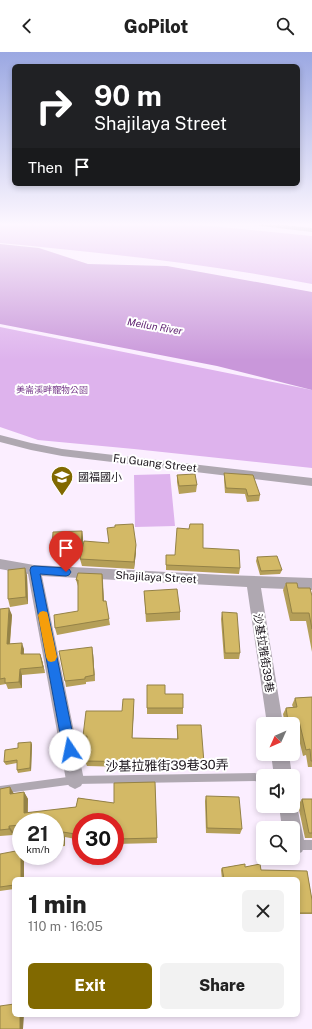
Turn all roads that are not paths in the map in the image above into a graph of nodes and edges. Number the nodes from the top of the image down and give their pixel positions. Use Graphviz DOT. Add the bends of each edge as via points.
graph roads {
  1 [pos="0,438"];
  2 [pos="312,482"];
  3 [pos="0,564"];
  4 [pos="34,570"];
  5 [pos="252,582"];
  6 [pos="312,584"];
  7 [pos="274,717"];
  8 [pos="256,777"];
  9 [pos="75,780"];
  10 [pos="0,790"];
  1 -- 2 [label="street, Fu Guang Street" via="50,452"];
  3 -- 4 [label="street, Shajilaya Street"];
  4 -- 5 [label="street, Shajilaya Street"];
  4 -- 9 [label="street"];
  5 -- 6 [label="street, Shajilaya Street"];
  5 -- 7 [label="street, 沙基拉雅街39巷"];
  8 -- 9 [label="lane, 沙基拉雅街39巷30弄"];
  9 -- 10 [label="lane, 沙基拉雅街39巷30弄"];
}
